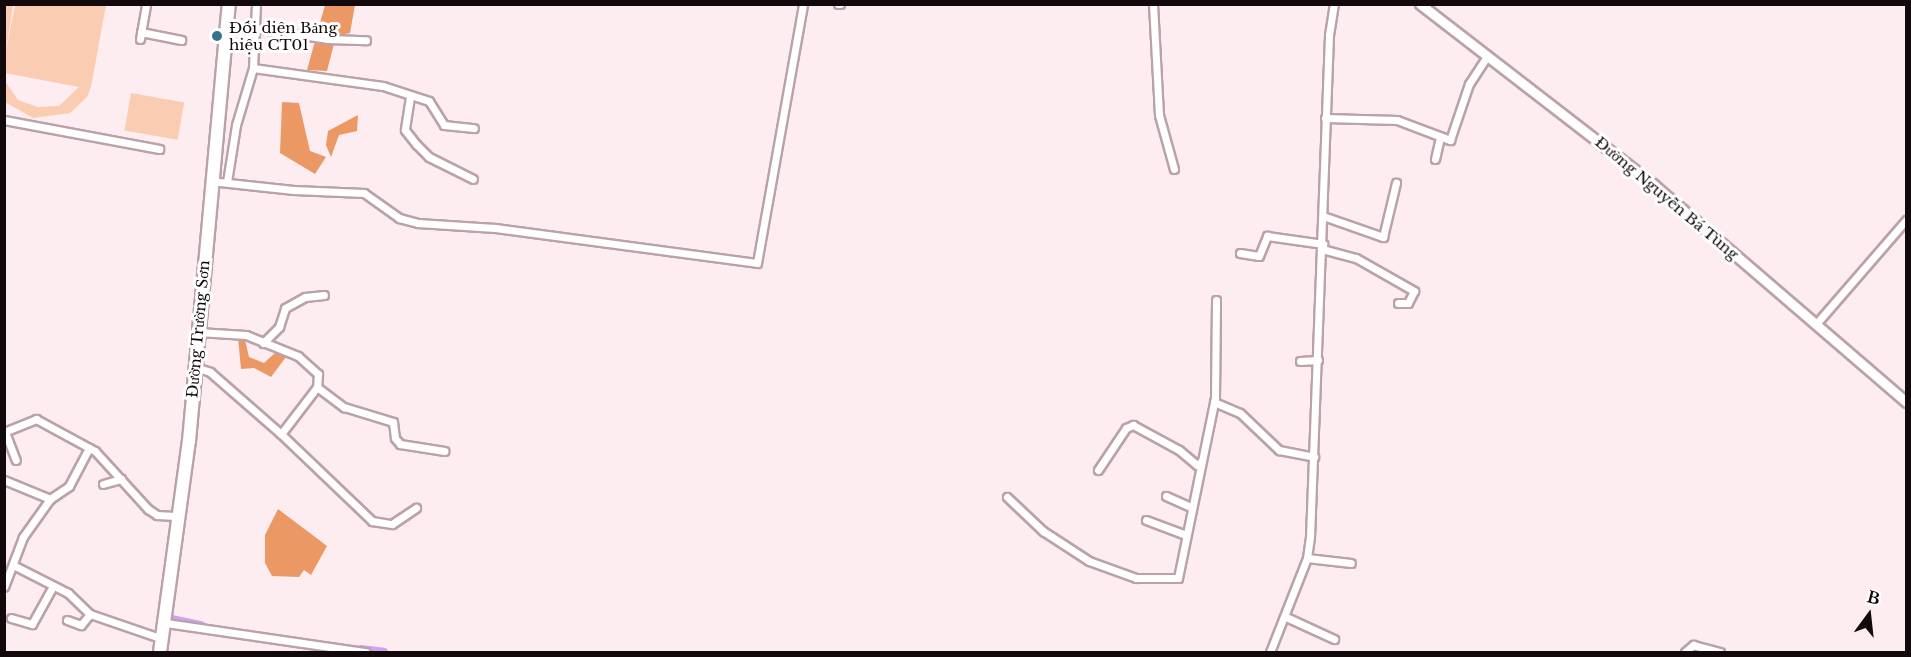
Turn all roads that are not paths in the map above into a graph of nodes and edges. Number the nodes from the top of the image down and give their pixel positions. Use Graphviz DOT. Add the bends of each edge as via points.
graph roads {
  1 [pos="146,4"];
  2 [pos="229,4"];
  3 [pos="256,4"];
  4 [pos="803,4"];
  5 [pos="1153,4"];
  6 [pos="1334,4"];
  7 [pos="1420,4"];
  8 [pos="256,28"];
  9 [pos="181,40"];
  10 [pos="366,40"];
  11 [pos="1489,57"];
  12 [pos="253,68"];
  13 [pos="410,97"];
  14 [pos="1326,118"];
  15 [pos="4,120"];
  16 [pos="474,128"];
  17 [pos="1440,137"];
  18 [pos="159,149"];
  19 [pos="1435,159"];
  20 [pos="1174,169"];
  21 [pos="473,178"];
  22 [pos="210,181"];
  23 [pos="227,182"];
  24 [pos="1396,183"];
  25 [pos="1323,216"];
  26 [pos="1906,220"];
  27 [pos="1322,246"];
  28 [pos="1240,253"];
  29 [pos="324,295"];
  30 [pos="1216,300"];
  31 [pos="1398,303"];
  32 [pos="1816,324"];
  33 [pos="198,332"];
  34 [pos="264,343"];
  35 [pos="1318,360"];
  36 [pos="1300,361"];
  37 [pos="195,367"];
  38 [pos="317,387"];
  39 [pos="1214,402"];
  40 [pos="1906,402"];
  41 [pos="5,432"];
  42 [pos="281,434"];
  43 [pos="89,448"];
  44 [pos="444,451"];
  45 [pos="1314,457"];
  46 [pos="16,460"];
  47 [pos="1202,461"];
  48 [pos="1098,470"];
  49 [pos="121,479"];
  50 [pos="4,480"];
  51 [pos="103,484"];
  52 [pos="1166,496"];
  53 [pos="1007,497"];
  54 [pos="50,500"];
  55 [pos="1191,507"];
  56 [pos="416,508"];
  57 [pos="179,516"];
  58 [pos="1146,519"];
  59 [pos="1186,536"];
  60 [pos="1307,558"];
  61 [pos="1351,563"];
  62 [pos="13,565"];
  63 [pos="53,586"];
  64 [pos="4,587"];
  65 [pos="90,614"];
  66 [pos="1286,617"];
  67 [pos="11,618"];
  68 [pos="68,620"];
  69 [pos="166,623"];
  70 [pos="163,639"];
  71 [pos="1334,639"];
  72 [pos="160,652"];
  73 [pos="366,652"];
  74 [pos="1270,652"];
  75 [pos="1685,652"];
  76 [pos="1720,652"];
  1 -- 9 [label="street" via="141,35"];
  2 -- 22 [label="highway, Đường Trường Sơn"];
  3 -- 8 [label="street"];
  4 -- 23 [label="street" via="757,263 495,228 418,223 399,218 364,193"];
  5 -- 20 [label="street" via="1159,115"];
  6 -- 14 [label="street"];
  7 -- 11 [label="main road, Đường Nguyễn Bá Tùng"];
  8 -- 10 [label="street" via="335,40"];
  8 -- 12 [label="street"];
  11 -- 17 [label="street" via="1468,84 1450,140"];
  11 -- 32 [label="main road, Đường Nguyễn Bá Tùng" via="1654,185"];
  12 -- 13 [label="street" via="383,86"];
  12 -- 23 [label="street" via="236,125"];
  13 -- 16 [label="street" via="429,101 444,125"];
  13 -- 21 [label="street" via="405,130 429,157"];
  14 -- 17 [label="street" via="1397,120"];
  14 -- 25 [label="street"];
  15 -- 18 [label="street"];
  17 -- 19 [label="street"];
  22 -- 23 [label="street"];
  22 -- 33 [label="highway, Đường Trường Sơn"];
  24 -- 25 [label="street" via="1383,237"];
  25 -- 27 [label="street"];
  26 -- 32 [label="street"];
  27 -- 28 [label="street" via="1267,236 1259,256"];
  27 -- 31 [label="street" via="1356,258 1414,291 1408,303"];
  27 -- 35 [label="street"];
  29 -- 34 [label="street" via="305,297 285,308 279,327"];
  30 -- 39 [label="street"];
  32 -- 40 [label="main road, Đường Nguyễn Bá Tùng"];
  33 -- 34 [label="street" via="232,332"];
  33 -- 37 [label="highway, Đường Trường Sơn"];
  34 -- 38 [label="street" via="306,361 318,374"];
  35 -- 36 [label="street"];
  35 -- 45 [label="street"];
  37 -- 42 [label="street" via="210,372"];
  37 -- 57 [label="highway, Đường Trường Sơn"];
  38 -- 42 [label="street"];
  38 -- 44 [label="street" via="344,407 393,422 400,444"];
  39 -- 45 [label="street" via="1240,413 1279,450"];
  39 -- 47 [label="street"];
  41 -- 43 [label="street" via="36,419"];
  41 -- 46 [label="street"];
  42 -- 56 [label="street" via="345,499 376,524 392,524"];
  43 -- 49 [label="street"];
  43 -- 54 [label="street" via="69,486"];
  45 -- 60 [label="street"];
  47 -- 48 [label="street" via="1197,465 1179,450 1133,425 1126,428"];
  47 -- 55 [label="street"];
  49 -- 51 [label="street"];
  49 -- 57 [label="street" via="157,515"];
  50 -- 54 [label="street"];
  52 -- 55 [label="street"];
  53 -- 59 [label="street" via="1043,531 1075,553 1136,578 1178,578"];
  54 -- 62 [label="street" via="23,537"];
  55 -- 59 [label="street"];
  57 -- 69 [label="highway, Đường Trường Sơn"];
  58 -- 59 [label="street"];
  60 -- 61 [label="street"];
  60 -- 66 [label="street"];
  62 -- 63 [label="street"];
  62 -- 64 [label="street"];
  63 -- 65 [label="street"];
  63 -- 67 [label="street" via="32,624"];
  65 -- 68 [label="street" via="81,625"];
  65 -- 70 [label="street"];
  66 -- 71 [label="street"];
  66 -- 74 [label="street"];
  69 -- 70 [label="highway, Đường Trường Sơn"];
  69 -- 73 [label="street"];
  70 -- 72 [label="highway, Đường Trường Sơn"];
  75 -- 76 [label="street" via="1693,645"];
}
